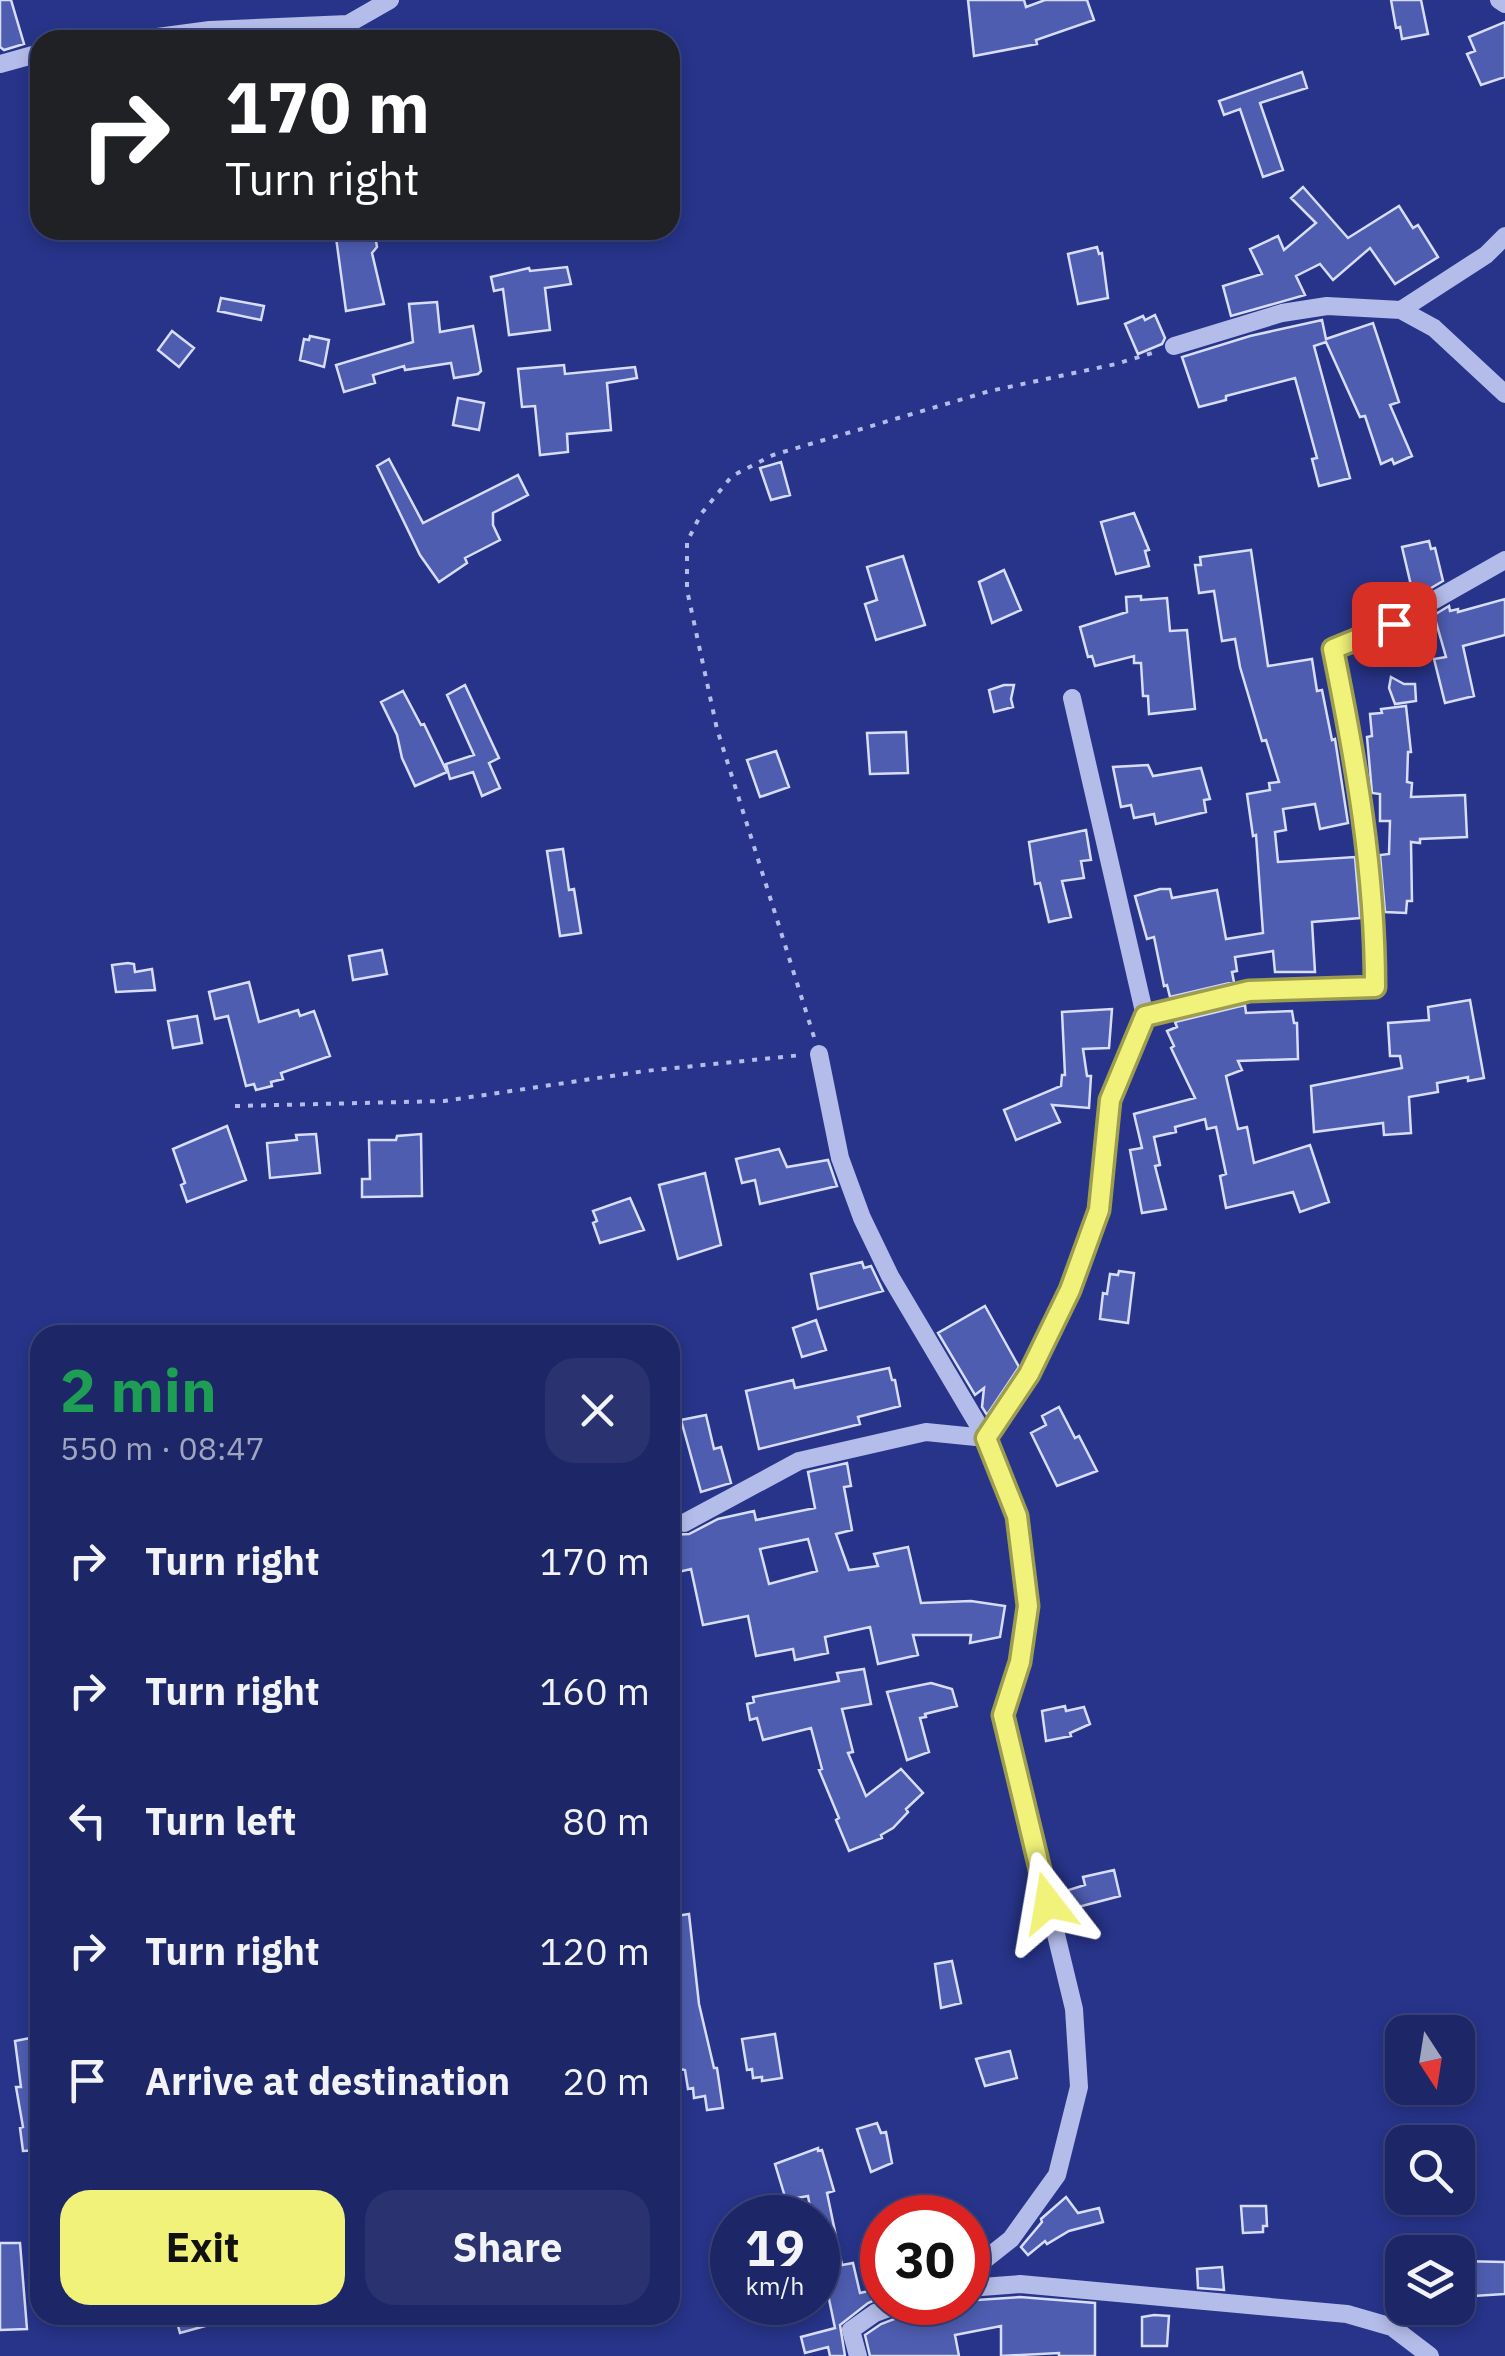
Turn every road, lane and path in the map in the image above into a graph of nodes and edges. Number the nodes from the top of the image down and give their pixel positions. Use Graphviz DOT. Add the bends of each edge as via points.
graph roads {
  1 [pos="390,0"];
  2 [pos="1499,0"];
  3 [pos="1505,4"];
  4 [pos="210,30"];
  5 [pos="30,56"];
  6 [pos="0,64"];
  7 [pos="1505,236"];
  8 [pos="1400,310"];
  9 [pos="1174,346"];
  10 [pos="1505,394"];
  11 [pos="1505,560"];
  12 [pos="1072,698"];
  13 [pos="1145,1016"];
  14 [pos="819,1054"];
  15 [pos="235,1106"];
  16 [pos="986,1438"];
  17 [pos="684,1524"];
  18 [pos="990,2256"];
  19 [pos="990,2286"];
  20 [pos="860,2324"];
  21 [pos="858,2356"];
  22 [pos="1430,2356"];
  1 -- 4 [label="street" via="348,24"];
  2 -- 3 [label="street"];
  5 -- 6 [label="street"];
  7 -- 8 [label="street"];
  8 -- 9 [label="street" via="1328,306 1282,313"];
  8 -- 10 [label="street" via="1434,328"];
  9 -- 14 [label="path" via="774,454 732,476 686,542 687,590 717,729"];
  11 -- 13 [label="street" via="1394,624 1333,649 1370,852 1375,987 1249,991"];
  12 -- 13 [label="street"];
  13 -- 16 [label="street" via="1110,1100 1099,1210 1070,1290 1029,1374"];
  14 -- 15 [label="path" via="644,1070 444,1101"];
  14 -- 16 [label="street" via="840,1158 862,1218"];
  16 -- 17 [label="street" via="926,1432 798,1461"];
  16 -- 18 [label="street" via="1017,1516 1028,1606 1003,1715 1074,2009 1079,2087 1057,2175 1011,2239"];
  19 -- 22 [label="street" via="1347,2314 1392,2327"];
  20 -- 21 [label="street" via="851,2330"];
}
